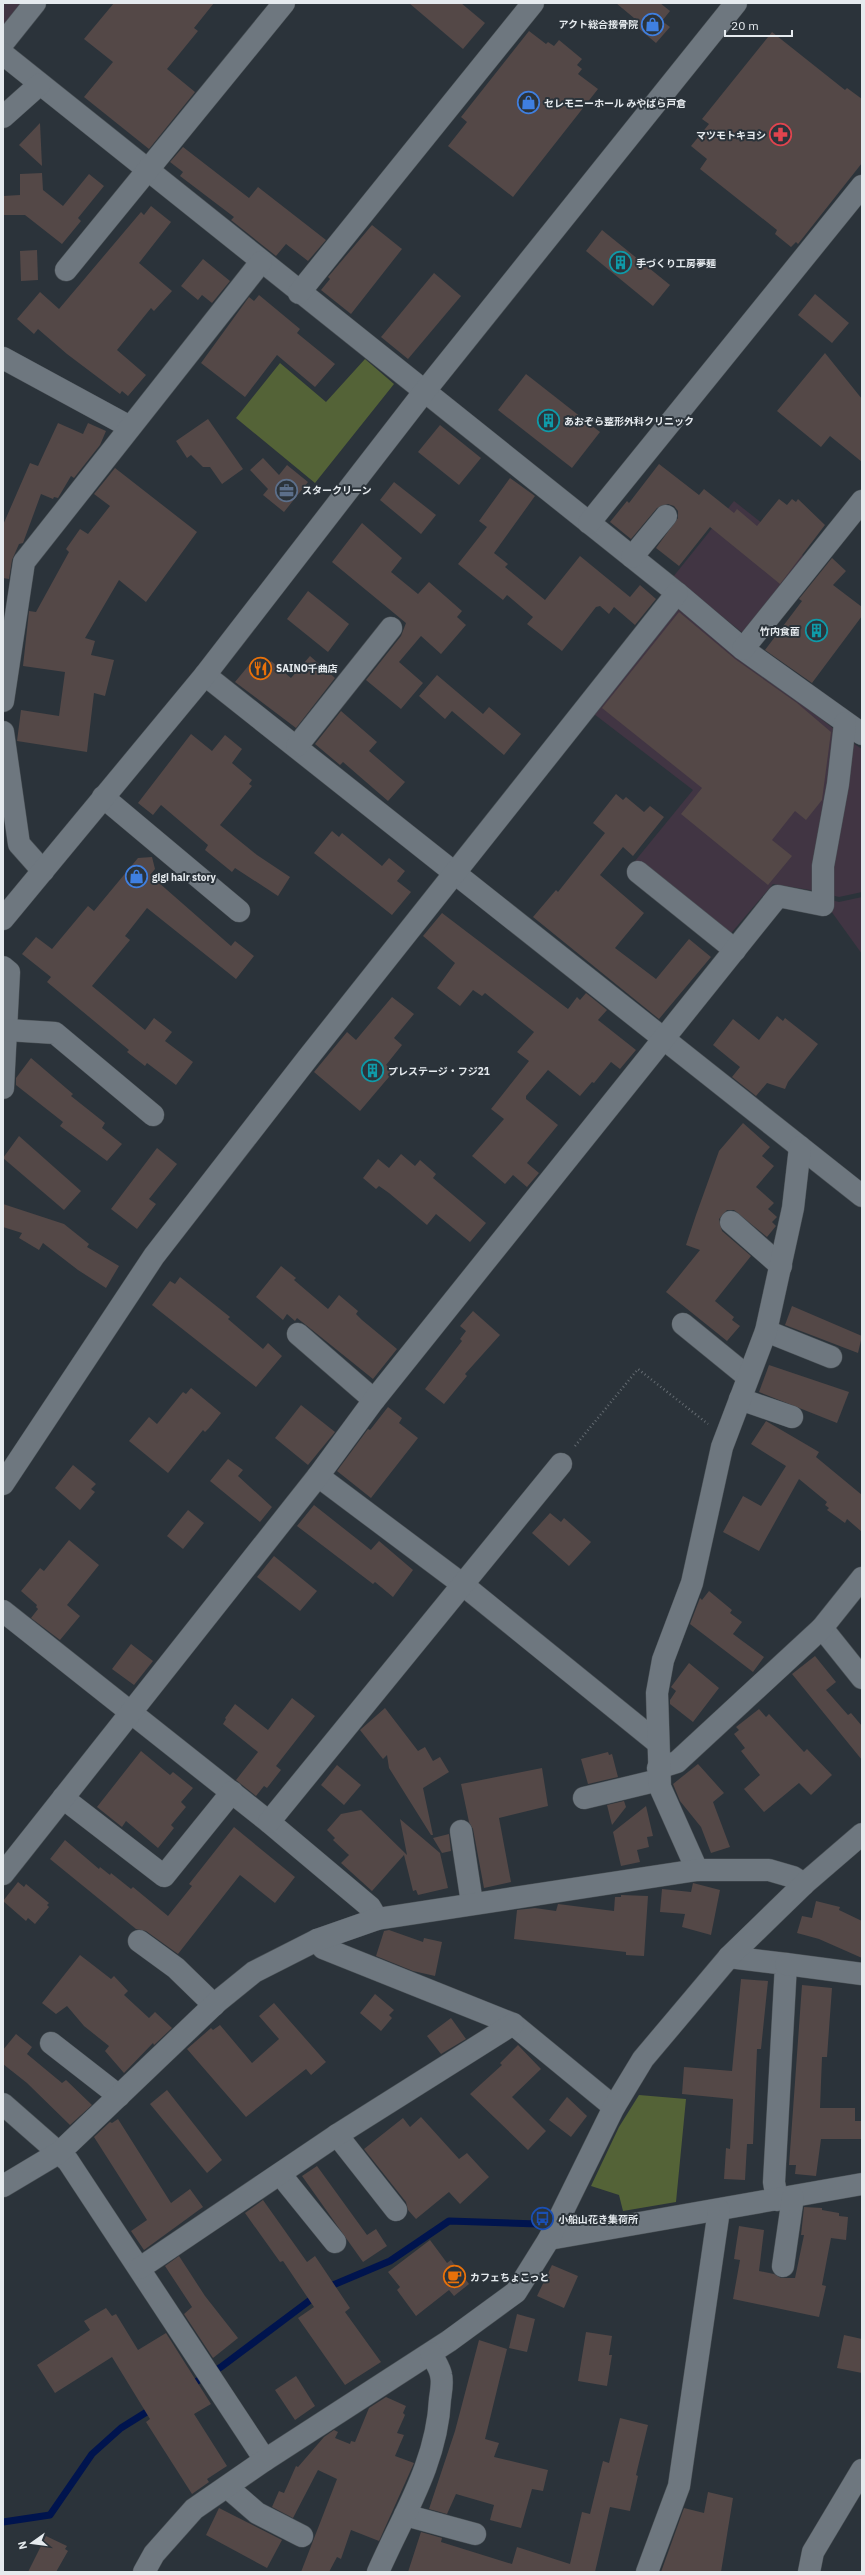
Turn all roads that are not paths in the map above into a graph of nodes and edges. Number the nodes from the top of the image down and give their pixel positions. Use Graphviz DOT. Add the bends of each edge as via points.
graph roads {
  1 [pos="35,3"];
  2 [pos="284,3"];
  3 [pos="533,3"];
  4 [pos="736,3"];
  5 [pos="3,43"];
  6 [pos="3,54"];
  7 [pos="40,84"];
  8 [pos="3,117"];
  9 [pos="148,170"];
  10 [pos="862,186"];
  11 [pos="261,262"];
  12 [pos="66,270"];
  13 [pos="299,293"];
  14 [pos="3,358"];
  15 [pos="424,392"];
  16 [pos="130,427"];
  17 [pos="862,501"];
  18 [pos="666,516"];
  19 [pos="590,523"];
  20 [pos="632,557"];
  21 [pos="678,593"];
  22 [pos="391,628"];
  23 [pos="743,648"];
  24 [pos="205,675"];
  25 [pos="3,701"];
  26 [pos="853,728"];
  27 [pos="3,732"];
  28 [pos="297,746"];
  29 [pos="103,798"];
  30 [pos="42,871"];
  31 [pos="638,872"];
  32 [pos="456,873"];
  33 [pos="239,911"];
  34 [pos="3,918"];
  35 [pos="735,950"];
  36 [pos="3,967"];
  37 [pos="7,1030"];
  38 [pos="663,1040"];
  39 [pos="3,1088"];
  40 [pos="153,1115"];
  41 [pos="800,1147"];
  42 [pos="862,1196"];
  43 [pos="731,1222"];
  44 [pos="781,1266"];
  45 [pos="683,1324"];
  46 [pos="766,1331"];
  47 [pos="298,1334"];
  48 [pos="831,1357"];
  49 [pos="748,1377"];
  50 [pos="740,1399"];
  51 [pos="374,1400"];
  52 [pos="792,1417"];
  53 [pos="561,1464"];
  54 [pos="318,1476"];
  55 [pos="3,1484"];
  56 [pos="862,1578"];
  57 [pos="462,1584"];
  58 [pos="3,1611"];
  59 [pos="822,1628"];
  60 [pos="862,1678"];
  61 [pos="131,1714"];
  62 [pos="658,1743"];
  63 [pos="659,1774"];
  64 [pos="232,1792"];
  65 [pos="63,1798"];
  66 [pos="584,1798"];
  67 [pos="269,1822"];
  68 [pos="461,1831"];
  69 [pos="862,1834"];
  70 [pos="697,1870"];
  71 [pos="3,1874"];
  72 [pos="804,1884"];
  73 [pos="472,1903"];
  74 [pos="378,1919"];
  75 [pos="317,1940"];
  76 [pos="139,1941"];
  77 [pos="729,1957"];
  78 [pos="786,1964"];
  79 [pos="862,1974"];
  80 [pos="214,2005"];
  81 [pos="513,2024"];
  82 [pos="51,2043"];
  83 [pos="119,2096"];
  84 [pos="3,2104"];
  85 [pos="614,2108"];
  86 [pos="337,2135"];
  87 [pos="60,2152"];
  88 [pos="280,2174"];
  89 [pos="862,2184"];
  90 [pos="3,2186"];
  91 [pos="781,2193"];
  92 [pos="396,2210"];
  93 [pos="719,2210"];
  94 [pos="549,2239"];
  95 [pos="335,2242"];
  96 [pos="783,2266"];
  97 [pos="140,2268"];
  98 [pos="431,2353"];
  99 [pos="265,2460"];
  100 [pos="862,2470"];
  101 [pos="227,2487"];
  102 [pos="405,2515"];
  103 [pos="475,2534"];
  104 [pos="302,2536"];
  105 [pos="144,2572"];
  106 [pos="378,2572"];
  107 [pos="647,2572"];
  108 [pos="809,2572"];
  1 -- 5 [label="street"];
  2 -- 9 [label="street"];
  3 -- 13 [label="street"];
  4 -- 15 [label="street"];
  6 -- 7 [label="street"];
  7 -- 8 [label="street"];
  7 -- 9 [label="street"];
  9 -- 11 [label="street"];
  9 -- 12 [label="street"];
  10 -- 19 [label="street"];
  11 -- 13 [label="street"];
  11 -- 16 [label="street"];
  13 -- 15 [label="street"];
  14 -- 16 [label="street"];
  15 -- 19 [label="street"];
  15 -- 24 [label="street"];
  16 -- 25 [label="street" via="24,562"];
  17 -- 23 [label="street"];
  18 -- 20 [label="street"];
  19 -- 20 [label="street"];
  20 -- 21 [label="street"];
  21 -- 23 [label="street"];
  21 -- 32 [label="street"];
  22 -- 28 [label="street"];
  23 -- 26 [label="street"];
  24 -- 28 [label="street"];
  24 -- 29 [label="street"];
  26 -- 35 [label="street" via="838,784 823,866 823,905 778,896"];
  27 -- 30 [label="street" via="19,844"];
  28 -- 32 [label="street"];
  29 -- 30 [label="street"];
  29 -- 33 [label="street"];
  30 -- 34 [label="street"];
  31 -- 35 [label="street"];
  32 -- 38 [label="street"];
  32 -- 55 [label="street" via="154,1256"];
  35 -- 38 [label="street"];
  36 -- 37 [label="street" via="9,972"];
  37 -- 39 [label="street"];
  37 -- 40 [label="street" via="55,1033"];
  38 -- 41 [label="street"];
  38 -- 51 [label="street"];
  41 -- 42 [label="street"];
  41 -- 44 [label="street" via="793,1208"];
  43 -- 44 [label="street"];
  44 -- 46 [label="street"];
  45 -- 49 [label="street"];
  46 -- 48 [label="street"];
  46 -- 49 [label="street"];
  47 -- 51 [label="street"];
  49 -- 50 [label="street"];
  50 -- 52 [label="street"];
  50 -- 62 [label="street" via="726,1437 692,1583 663,1660 657,1693"];
  51 -- 54 [label="street"];
  53 -- 57 [label="street"];
  54 -- 57 [label="street"];
  54 -- 61 [label="street"];
  56 -- 59 [label="street"];
  57 -- 62 [label="street"];
  57 -- 67 [label="street"];
  58 -- 61 [label="street"];
  59 -- 60 [label="street"];
  59 -- 63 [label="street" via="676,1762"];
  61 -- 64 [label="street"];
  61 -- 65 [label="street"];
  62 -- 63 [label="street"];
  63 -- 66 [label="street"];
  63 -- 70 [label="street" via="660,1787"];
  64 -- 65 [label="street" via="164,1876"];
  64 -- 67 [label="street"];
  65 -- 71 [label="street"];
  67 -- 74 [label="street" via="370,1907"];
  68 -- 73 [label="street"];
  69 -- 72 [label="street"];
  70 -- 72 [label="street" via="769,1870 793,1877"];
  70 -- 73 [label="street" via="592,1888"];
  72 -- 77 [label="street"];
  73 -- 74 [label="street"];
  74 -- 75 [label="street"];
  75 -- 80 [label="street" via="254,1972"];
  75 -- 81 [label="street" via="323,1948"];
  76 -- 80 [label="street" via="176,1968"];
  77 -- 78 [label="street"];
  77 -- 85 [label="street" via="643,2059"];
  78 -- 79 [label="street"];
  78 -- 91 [label="street"];
  80 -- 83 [label="street"];
  81 -- 85 [label="street"];
  81 -- 86 [label="street"];
  82 -- 83 [label="street"];
  83 -- 87 [label="street"];
  84 -- 87 [label="street"];
  85 -- 94 [label="street"];
  86 -- 88 [label="street"];
  86 -- 92 [label="street"];
  87 -- 90 [label="street"];
  87 -- 97 [label="street"];
  88 -- 95 [label="street"];
  88 -- 97 [label="street"];
  89 -- 91 [label="street"];
  91 -- 93 [label="street"];
  91 -- 96 [label="street"];
  93 -- 94 [label="street"];
  93 -- 107 [label="street" via="679,2486"];
  94 -- 98 [label="street" via="516,2292"];
  97 -- 99 [label="street"];
  98 -- 99 [label="street"];
  98 -- 102 [label="street" via="441,2375 439,2420 428,2464 414,2500"];
  99 -- 101 [label="street"];
  100 -- 108 [label="street" via="813,2552"];
  101 -- 104 [label="street" via="258,2513"];
  101 -- 105 [label="street" via="194,2509 154,2554"];
  102 -- 103 [label="street"];
  102 -- 106 [label="street"];
}
